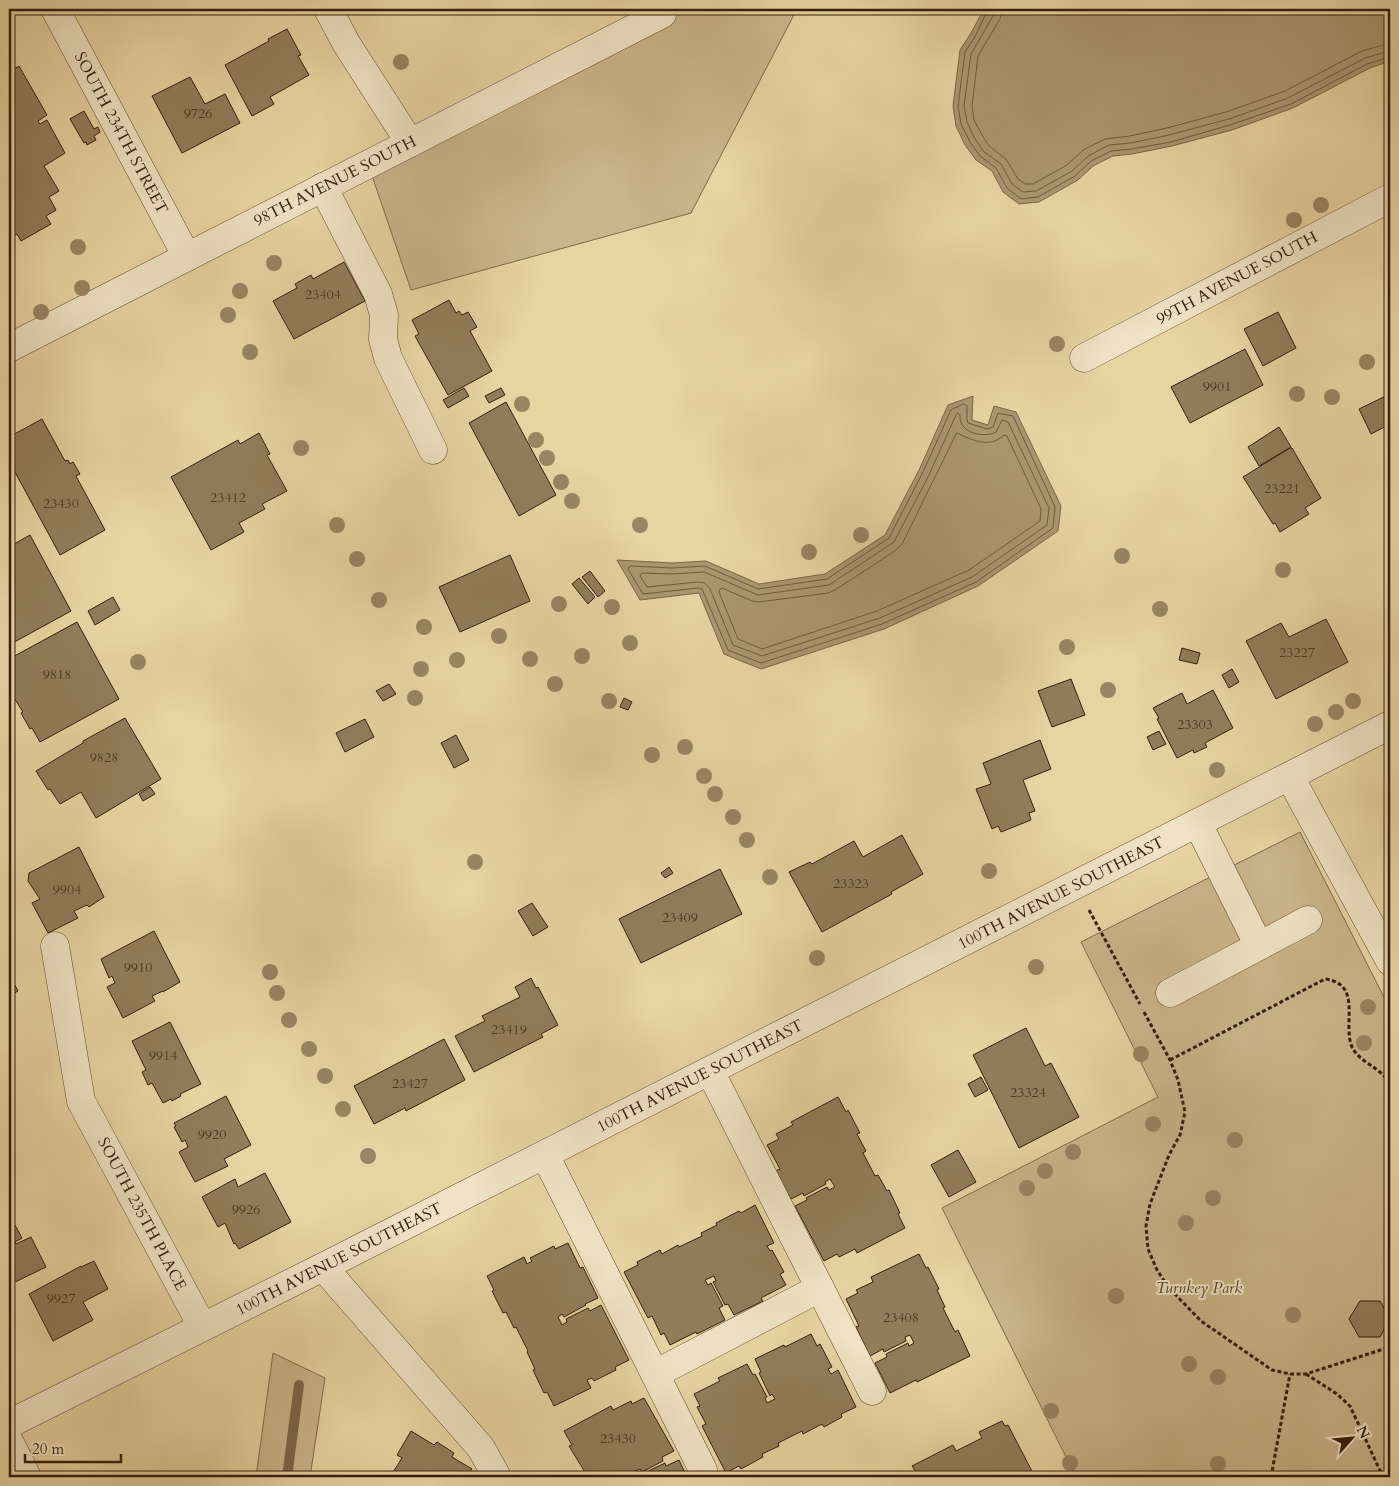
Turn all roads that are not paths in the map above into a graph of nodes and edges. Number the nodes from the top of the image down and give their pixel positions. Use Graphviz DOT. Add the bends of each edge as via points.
graph roads {
  1 [pos="55,9"];
  2 [pos="328,9"];
  3 [pos="662,14"];
  4 [pos="410,143"];
  5 [pos="323,187"];
  6 [pos="1390,198"];
  7 [pos="187,256"];
  8 [pos="9,348"];
  9 [pos="1084,358"];
  10 [pos="434,450"];
  11 [pos="1390,725"];
  12 [pos="1290,777"];
  13 [pos="1198,824"];
  14 [pos="1308,920"];
  15 [pos="55,946"];
  16 [pos="1259,946"];
  17 [pos="1390,961"];
  18 [pos="1170,992"];
  19 [pos="710,1071"];
  20 [pos="545,1155"];
  21 [pos="323,1268"];
  22 [pos="820,1288"];
  23 [pos="202,1326"];
  24 [pos="654,1374"];
  25 [pos="872,1391"];
  26 [pos="9,1424"];
  27 [pos="9,1441"];
  28 [pos="703,1470"];
  29 [pos="27,1477"];
  30 [pos="497,1477"];
  1 -- 7 [label="street, SOUTH 234TH STREET"];
  2 -- 4 [label="street"];
  3 -- 4 [label="street, 98TH AVENUE SOUTH"];
  4 -- 5 [label="street, 98TH AVENUE SOUTH"];
  5 -- 7 [label="street, 98TH AVENUE SOUTH"];
  5 -- 10 [label="street" via="378,294 384,315 383,339 388,358"];
  6 -- 9 [label="street, 99TH AVENUE SOUTH"];
  7 -- 8 [label="street, 98TH AVENUE SOUTH"];
  11 -- 12 [label="street, 100TH AVENUE SOUTHEAST"];
  12 -- 13 [label="street, 100TH AVENUE SOUTHEAST"];
  12 -- 17 [label="street"];
  13 -- 16 [label="street"];
  13 -- 19 [label="street, 100TH AVENUE SOUTHEAST"];
  14 -- 16 [label="street"];
  15 -- 23 [label="street, SOUTH 235TH PLACE" via="81,1101"];
  16 -- 18 [label="street"];
  19 -- 20 [label="street, 100TH AVENUE SOUTHEAST"];
  19 -- 22 [label="street"];
  20 -- 21 [label="street, 100TH AVENUE SOUTHEAST"];
  20 -- 24 [label="street"];
  21 -- 23 [label="street, 100TH AVENUE SOUTHEAST"];
  21 -- 30 [label="street" via="481,1448"];
  22 -- 24 [label="street"];
  22 -- 25 [label="street"];
  23 -- 26 [label="street, 100TH AVENUE SOUTHEAST"];
  24 -- 28 [label="street"];
  27 -- 29 [label="street"];
}
